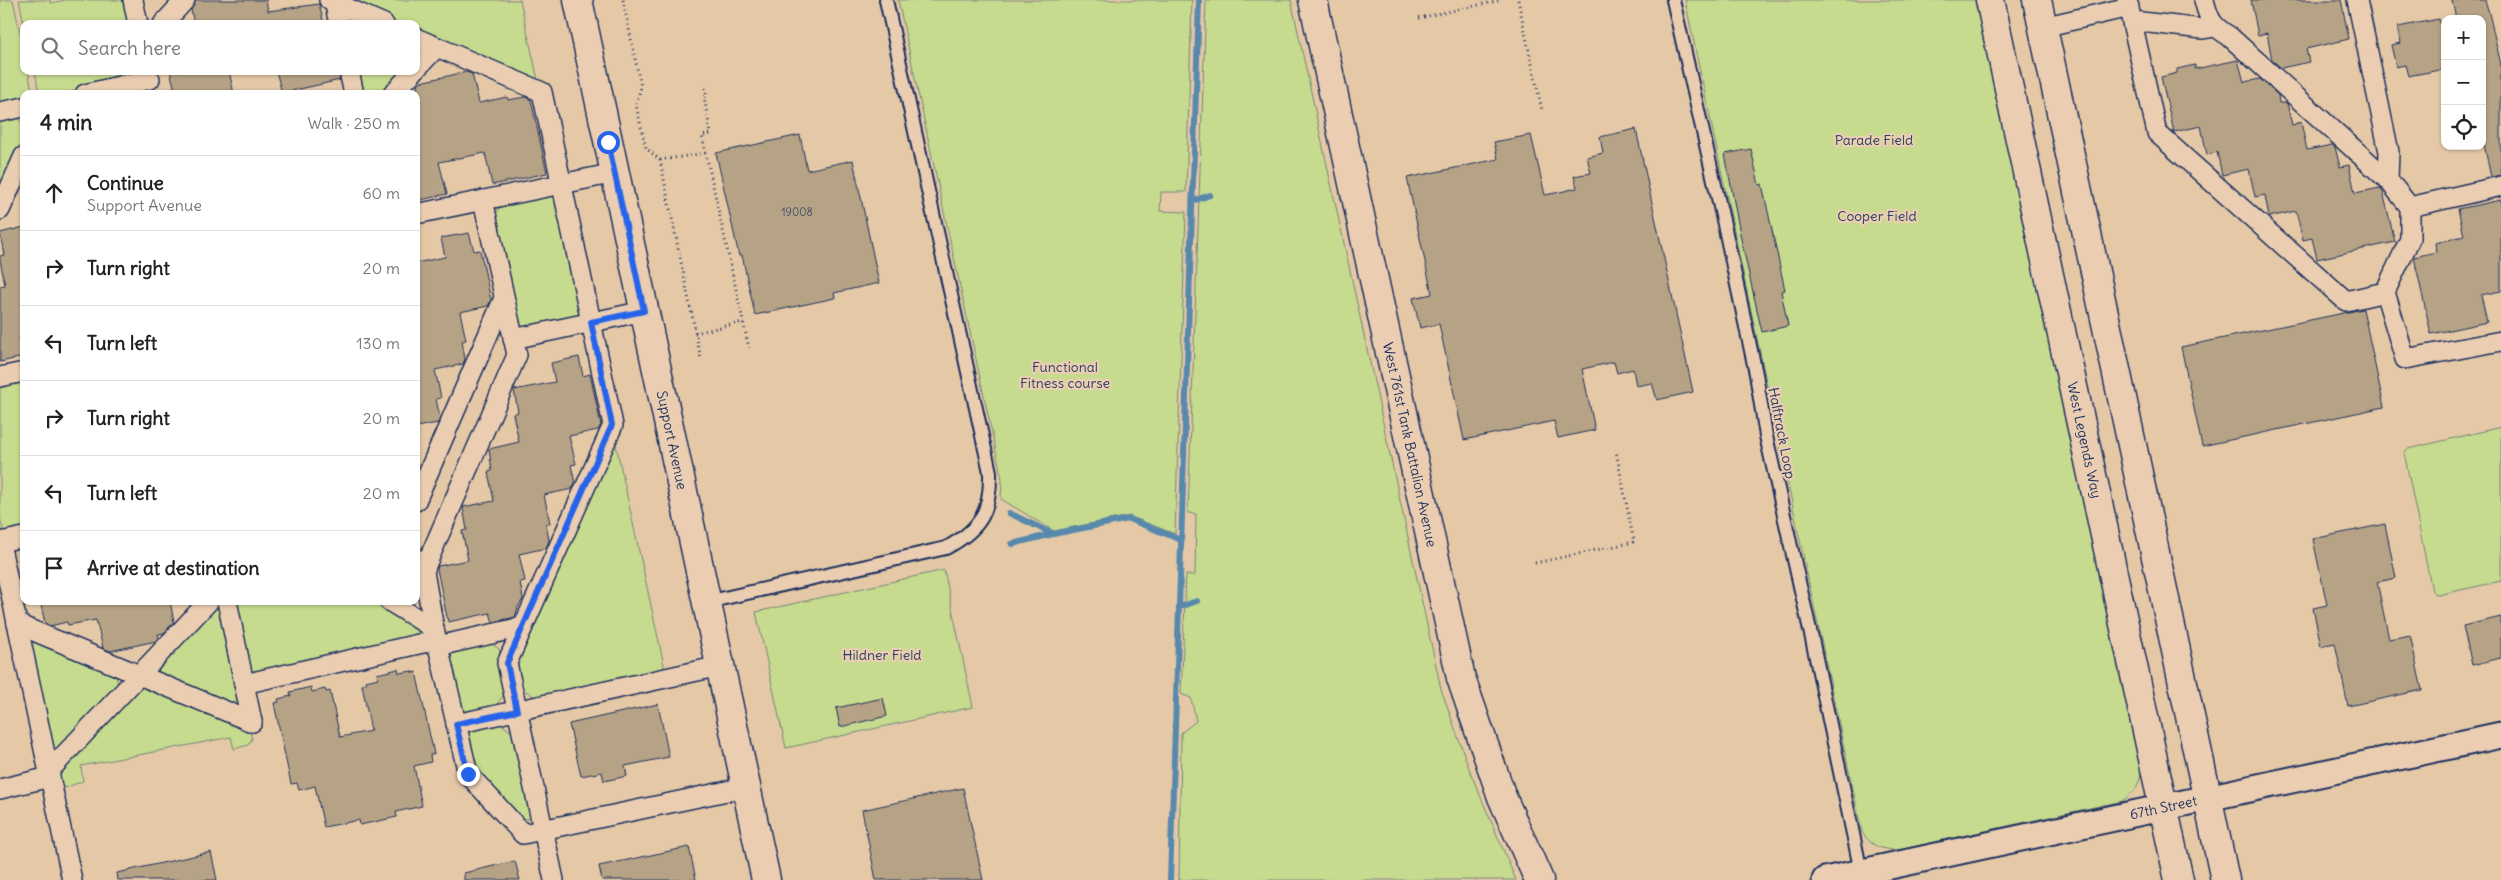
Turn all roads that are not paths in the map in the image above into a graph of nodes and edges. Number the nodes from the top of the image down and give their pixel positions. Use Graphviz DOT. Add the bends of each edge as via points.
graph roads {
  1 [pos="133,0"];
  2 [pos="185,0"];
  3 [pos="578,0"];
  4 [pos="886,0"];
  5 [pos="1313,0"];
  6 [pos="1673,0"];
  7 [pos="1990,0"];
  8 [pos="2037,0"];
  9 [pos="2204,0"];
  10 [pos="2357,0"];
  11 [pos="332,1"];
  12 [pos="2129,9"];
  13 [pos="137,20"];
  14 [pos="167,20"];
  15 [pos="338,20"];
  16 [pos="375,20"];
  17 [pos="2043,27"];
  18 [pos="2215,27"];
  19 [pos="420,40"];
  20 [pos="437,47"];
  21 [pos="420,65"];
  22 [pos="349,75"];
  23 [pos="410,75"];
  24 [pos="150,82"];
  25 [pos="107,90"];
  26 [pos="350,90"];
  27 [pos="397,90"];
  28 [pos="20,108"];
  29 [pos="0,112"];
  30 [pos="20,165"];
  31 [pos="615,173"];
  32 [pos="2388,180"];
  33 [pos="562,184"];
  34 [pos="2501,186"];
  35 [pos="483,200"];
  36 [pos="2410,207"];
  37 [pos="0,210"];
  38 [pos="420,213"];
  39 [pos="2385,292"];
  40 [pos="504,298"];
  41 [pos="644,311"];
  42 [pos="591,322"];
  43 [pos="513,339"];
  44 [pos="2501,340"];
  45 [pos="20,373"];
  46 [pos="0,377"];
  47 [pos="420,493"];
  48 [pos="20,538"];
  49 [pos="0,542"];
  50 [pos="422,561"];
  51 [pos="706,602"];
  52 [pos="204,605"];
  53 [pos="228,605"];
  54 [pos="394,605"];
  55 [pos="18,624"];
  56 [pos="523,627"];
  57 [pos="436,638"];
  58 [pos="720,666"];
  59 [pos="140,675"];
  60 [pos="244,684"];
  61 [pos="517,711"];
  62 [pos="456,724"];
  63 [pos="2501,735"];
  64 [pos="50,774"];
  65 [pos="746,787"];
  66 [pos="0,789"];
  67 [pos="2208,798"];
  68 [pos="2164,808"];
  69 [pos="543,830"];
  70 [pos="1861,872"];
  71 [pos="72,880"];
  72 [pos="554,880"];
  73 [pos="766,880"];
  74 [pos="1539,880"];
  75 [pos="1825,880"];
  76 [pos="2179,880"];
  77 [pos="2226,880"];
  1 -- 13 [label="street"];
  2 -- 14 [label="street"];
  3 -- 31 [label="street, Support Avenue"];
  4 -- 51 [label="lane" via="990,472 987,507 978,525 946,548"];
  5 -- 74 [label="street, West 761st Tank Battalion Avenue" via="1461,678 1502,797"];
  6 -- 70 [label="lane, Halftrack Loop" via="1723,220 1766,436"];
  7 -- 68 [label="street, West Legends Way"];
  8 -- 17 [label="street"];
  9 -- 18 [label="street" via="2207,14"];
  10 -- 32 [label="street" via="2389,152"];
  11 -- 15 [label="street"];
  11 -- 16 [label="street"];
  12 -- 17 [label="street"];
  12 -- 18 [label="street" via="2203,29"];
  12 -- 39 [label="street" via="2157,133 2346,301"];
  17 -- 67 [label="street"];
  18 -- 32 [label="street" via="2229,36"];
  19 -- 20 [label="street"];
  20 -- 21 [label="street"];
  20 -- 33 [label="street" via="542,92"];
  22 -- 26 [label="street"];
  23 -- 27 [label="street"];
  24 -- 25 [label="street"];
  28 -- 29 [label="street"];
  30 -- 37 [label="street"];
  31 -- 33 [label="street"];
  31 -- 41 [label="street, Support Avenue"];
  32 -- 36 [label="street"];
  33 -- 35 [label="street"];
  33 -- 42 [label="street"];
  34 -- 36 [label="street"];
  35 -- 38 [label="street"];
  35 -- 40 [label="street"];
  36 -- 39 [label="street" via="2410,238"];
  39 -- 44 [label="street" via="2405,358"];
  40 -- 43 [label="street"];
  40 -- 47 [label="street"];
  41 -- 42 [label="street"];
  41 -- 51 [label="street, Support Avenue"];
  42 -- 43 [label="street"];
  42 -- 56 [label="street" via="612,425"];
  43 -- 50 [label="street" via="517,356"];
  45 -- 46 [label="street"];
  48 -- 49 [label="street"];
  49 -- 55 [label="street"];
  50 -- 57 [label="street"];
  51 -- 58 [label="street, Support Avenue"];
  52 -- 59 [label="street"];
  53 -- 60 [label="street"];
  54 -- 57 [label="street"];
  55 -- 59 [label="street"];
  55 -- 64 [label="street"];
  56 -- 57 [label="street"];
  56 -- 61 [label="street" via="507,663"];
  57 -- 60 [label="street"];
  57 -- 62 [label="street"];
  58 -- 61 [label="street"];
  58 -- 65 [label="street, Support Avenue"];
  59 -- 60 [label="street" via="252,722"];
  59 -- 64 [label="street"];
  61 -- 62 [label="street"];
  61 -- 69 [label="street"];
  62 -- 69 [label="street" via="468,774 523,834"];
  63 -- 67 [label="street, 67th Street"];
  64 -- 66 [label="street"];
  64 -- 71 [label="street"];
  65 -- 69 [label="street"];
  65 -- 73 [label="street, Support Avenue"];
  67 -- 68 [label="street, 67th Street"];
  67 -- 77 [label="street"];
  68 -- 70 [label="street, 67th Street"];
  68 -- 76 [label="street, West Legends Way"];
  69 -- 72 [label="street"];
  70 -- 75 [label="street, 67th Street"];
}
